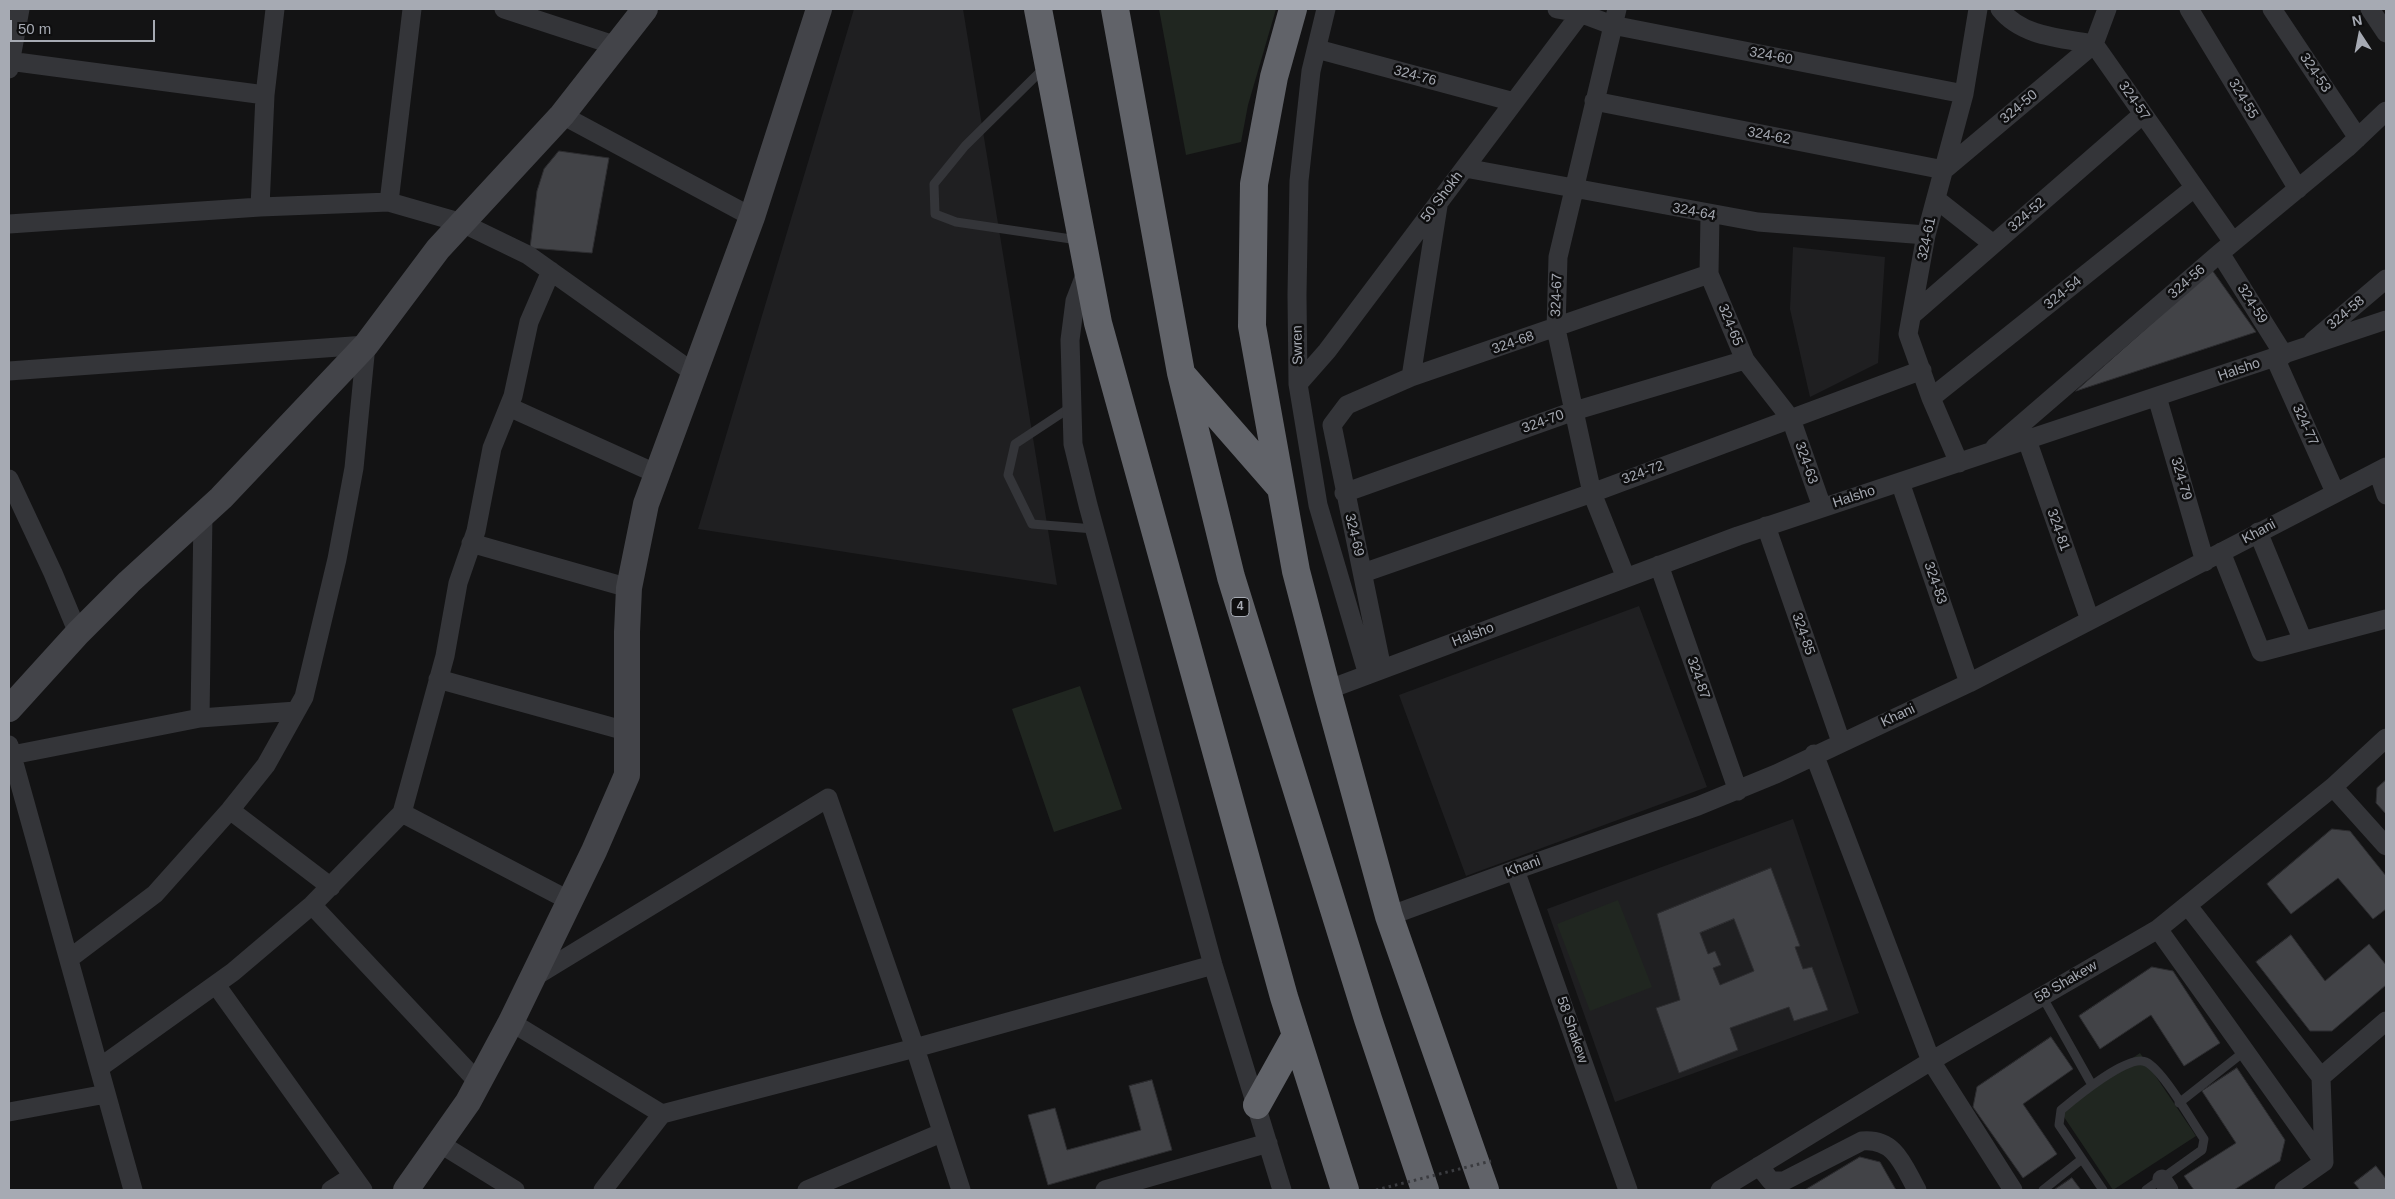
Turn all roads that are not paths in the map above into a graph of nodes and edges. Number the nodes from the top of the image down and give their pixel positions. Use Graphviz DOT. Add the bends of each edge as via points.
graph roads {
  1 [pos="20,9"];
  2 [pos="275,9"];
  3 [pos="412,9"];
  4 [pos="504,9"];
  5 [pos="645,9"];
  6 [pos="819,9"];
  7 [pos="1115,9"];
  8 [pos="1293,9"];
  9 [pos="1326,9"];
  10 [pos="1557,9"];
  11 [pos="1978,9"];
  12 [pos="2000,9"];
  13 [pos="2107,9"];
  14 [pos="2189,9"];
  15 [pos="2272,9"];
  16 [pos="2370,9"];
  17 [pos="1038,11"];
  18 [pos="1582,11"];
  19 [pos="1615,17"];
  20 [pos="2386,33"];
  21 [pos="2094,44"];
  22 [pos="614,45"];
  23 [pos="1317,49"];
  24 [pos="10,64"];
  25 [pos="1048,64"];
  26 [pos="1964,94"];
  27 [pos="265,95"];
  28 [pos="1594,101"];
  29 [pos="1514,102"];
  30 [pos="2386,111"];
  31 [pos="2143,114"];
  32 [pos="562,115"];
  33 [pos="2358,138"];
  34 [pos="1465,168"];
  35 [pos="1944,170"];
  36 [pos="1574,188"];
  37 [pos="2194,188"];
  38 [pos="2298,189"];
  39 [pos="1936,199"];
  40 [pos="389,202"];
  41 [pos="1438,202"];
  42 [pos="260,207"];
  43 [pos="1710,215"];
  44 [pos="752,217"];
  45 [pos="462,223"];
  46 [pos="9,224"];
  47 [pos="1926,236"];
  48 [pos="1993,244"];
  49 [pos="2226,248"];
  50 [pos="1085,253"];
  51 [pos="551,271"];
  52 [pos="1709,274"];
  53 [pos="2386,279"];
  54 [pos="1912,315"];
  55 [pos="2386,320"];
  56 [pos="1556,329"];
  57 [pos="366,345"];
  58 [pos="2305,348"];
  59 [pos="2280,356"];
  60 [pos="1745,360"];
  61 [pos="1922,370"];
  62 [pos="9,371"];
  63 [pos="694,373"];
  64 [pos="1180,373"];
  65 [pos="1412,378"];
  66 [pos="1298,384"];
  67 [pos="2157,397"];
  68 [pos="1931,398"];
  69 [pos="1347,405"];
  70 [pos="509,407"];
  71 [pos="1071,407"];
  72 [pos="1574,411"];
  73 [pos="1791,419"];
  74 [pos="2027,440"];
  75 [pos="1988,454"];
  76 [pos="1959,463"];
  77 [pos="2382,469"];
  78 [pos="656,474"];
  79 [pos="9,479"];
  80 [pos="1900,482"];
  81 [pos="1281,488"];
  82 [pos="1592,492"];
  83 [pos="2335,492"];
  84 [pos="1344,493"];
  85 [pos="2386,494"];
  86 [pos="1822,508"];
  87 [pos="203,514"];
  88 [pos="1766,526"];
  89 [pos="1094,529"];
  90 [pos="2258,532"];
  91 [pos="471,544"];
  92 [pos="2221,552"];
  93 [pos="2205,562"];
  94 [pos="1659,565"];
  95 [pos="1363,573"];
  96 [pos="1626,578"];
  97 [pos="629,588"];
  98 [pos="2386,619"];
  99 [pos="2090,620"];
  100 [pos="78,633"];
  101 [pos="2304,641"];
  102 [pos="1375,672"];
  103 [pos="438,679"];
  104 [pos="1969,683"];
  105 [pos="1327,690"];
  106 [pos="9,709"];
  107 [pos="296,711"];
  108 [pos="200,718"];
  109 [pos="626,731"];
  110 [pos="2386,738"];
  111 [pos="1840,742"];
  112 [pos="10,750"];
  113 [pos="1814,754"];
  114 [pos="2333,787"];
  115 [pos="1738,791"];
  116 [pos="230,810"];
  117 [pos="402,813"];
  118 [pos="2386,846"];
  119 [pos="1515,870"];
  120 [pos="332,887"];
  121 [pos="570,902"];
  122 [pos="312,905"];
  123 [pos="2188,906"];
  124 [pos="1389,916"];
  125 [pos="2158,928"];
  126 [pos="69,959"];
  127 [pos="1213,965"];
  128 [pos="530,980"];
  129 [pos="216,985"];
  130 [pos="2042,996"];
  131 [pos="2386,1021"];
  132 [pos="511,1022"];
  133 [pos="1296,1035"];
  134 [pos="916,1048"];
  135 [pos="2245,1051"];
  136 [pos="1931,1060"];
  137 [pos="99,1068"];
  138 [pos="2321,1077"];
  139 [pos="478,1082"];
  140 [pos="2092,1085"];
  141 [pos="106,1094"];
  142 [pos="2179,1103"];
  143 [pos="1257,1105"];
  144 [pos="9,1112"];
  145 [pos="662,1114"];
  146 [pos="941,1133"];
  147 [pos="439,1143"];
  148 [pos="1268,1143"];
  149 [pos="2082,1159"];
  150 [pos="2324,1162"];
  151 [pos="1759,1166"];
  152 [pos="358,1183"];
  153 [pos="2166,1184"];
  154 [pos="1772,1185"];
  155 [pos="133,1190"];
  156 [pos="331,1190"];
  157 [pos="406,1190"];
  158 [pos="515,1190"];
  159 [pos="603,1190"];
  160 [pos="807,1190"];
  161 [pos="961,1190"];
  162 [pos="1105,1190"];
  163 [pos="1282,1190"];
  164 [pos="1345,1190"];
  165 [pos="1425,1190"];
  166 [pos="1485,1190"];
  167 [pos="1628,1190"];
  168 [pos="1720,1190"];
  169 [pos="1917,1190"];
  170 [pos="2013,1190"];
  171 [pos="2043,1190"];
  172 [pos="2103,1190"];
  173 [pos="2146,1190"];
  174 [pos="2284,1190"];
  1 -- 24 [label="street"];
  2 -- 27 [label="street"];
  3 -- 40 [label="street"];
  4 -- 22 [label="street"];
  5 -- 22 [label="street"];
  6 -- 44 [label="street"];
  7 -- 64 [label="highway, 4"];
  8 -- 81 [label="highway" via="1274,77 1254,184 1252,326"];
  9 -- 23 [label="street, Swren"];
  10 -- 18 [label="street, 324-60"];
  11 -- 26 [label="street, 324-61"];
  12 -- 21 [label="street" via="2009,21 2033,32"];
  13 -- 21 [label="street"];
  14 -- 38 [label="street, 324-55"];
  15 -- 33 [label="street, 324-53"];
  16 -- 20 [label="street"];
  17 -- 25 [label="highway"];
  18 -- 19 [label="street, 324-60"];
  18 -- 29 [label="street, 50 Shokh"];
  19 -- 26 [label="street, 324-60"];
  19 -- 28 [label="street, 324-67"];
  21 -- 31 [label="street, 324-57"];
  21 -- 35 [label="street, 324-50"];
  22 -- 32 [label="street"];
  23 -- 29 [label="street, 324-76"];
  23 -- 66 [label="street, Swren" via="1311,71 1298,181"];
  24 -- 27 [label="street"];
  25 -- 50 [label="highway"];
  25 -- 50 [label="lane" via="965,146 934,184 935,214"];
  26 -- 35 [label="street, 324-61"];
  27 -- 42 [label="street"];
  28 -- 35 [label="street, 324-62"];
  28 -- 36 [label="street, 324-67"];
  29 -- 34 [label="street, 50 Shokh"];
  30 -- 33 [label="street, 324-56"];
  31 -- 37 [label="street, 324-57"];
  31 -- 48 [label="street, 324-52"];
  32 -- 44 [label="street"];
  32 -- 45 [label="street"];
  33 -- 38 [label="street, 324-56"];
  34 -- 36 [label="street, 324-64"];
  34 -- 41 [label="street, 50 Shokh"];
  35 -- 39 [label="street, 324-61"];
  36 -- 43 [label="street, 324-64"];
  36 -- 56 [label="street, 324-67" via="1558,257"];
  37 -- 49 [label="street, 324-57"];
  37 -- 68 [label="street, 324-54"];
  38 -- 49 [label="street, 324-56"];
  39 -- 47 [label="street, 324-61"];
  39 -- 48 [label="street"];
  40 -- 42 [label="street"];
  40 -- 45 [label="street"];
  41 -- 65 [label="street"];
  41 -- 66 [label="street, 50 Shokh" via="1327,351"];
  42 -- 46 [label="street"];
  43 -- 47 [label="street, 324-64"];
  43 -- 52 [label="street, 324-65"];
  44 -- 63 [label="street"];
  45 -- 51 [label="street" via="528,255"];
  45 -- 57 [label="street" via="438,249"];
  47 -- 54 [label="street, 324-61"];
  48 -- 54 [label="street, 324-52"];
  49 -- 59 [label="street, 324-59"];
  49 -- 75 [label="street, 324-56"];
  50 -- 71 [label="street" via="1070,340"];
  50 -- 133 [label="highway" via="1098,323"];
  51 -- 63 [label="street"];
  51 -- 70 [label="street" via="529,322"];
  52 -- 56 [label="street, 324-68"];
  52 -- 60 [label="street, 324-65"];
  53 -- 58 [label="street, 324-58"];
  54 -- 61 [label="street, 324-61" via="1908,334"];
  55 -- 58 [label="street, Halsho"];
  56 -- 65 [label="street, 324-68"];
  56 -- 72 [label="street, 324-67"];
  57 -- 62 [label="street"];
  57 -- 87 [label="street"];
  57 -- 107 [label="street" via="354,468 304,697"];
  58 -- 59 [label="street, Halsho"];
  59 -- 67 [label="street, Halsho"];
  59 -- 83 [label="street, 324-77"];
  60 -- 72 [label="street, 324-70"];
  60 -- 73 [label="street, 324-65"];
  61 -- 68 [label="street, 324-61"];
  61 -- 73 [label="street, 324-72"];
  63 -- 78 [label="street"];
  64 -- 81 [label="highway"];
  64 -- 165 [label="highway, 4" via="1230,577"];
  65 -- 69 [label="street, 324-68"];
  66 -- 102 [label="street, Swren" via="1318,505"];
  67 -- 74 [label="street, Halsho"];
  67 -- 93 [label="street, 324-79"];
  68 -- 76 [label="street, 324-61"];
  69 -- 84 [label="street, 324-69" via="1332,425"];
  70 -- 78 [label="street"];
  70 -- 91 [label="street" via="492,448"];
  71 -- 89 [label="street" via="1073,444"];
  71 -- 89 [label="lane" via="1015,444 1008,475 1032,524"];
  72 -- 82 [label="street, 324-67"];
  72 -- 84 [label="street, 324-70"];
  73 -- 82 [label="street, 324-72"];
  73 -- 86 [label="street, 324-63"];
  74 -- 75 [label="street, Halsho"];
  74 -- 99 [label="street, 324-81"];
  75 -- 76 [label="street, Halsho"];
  76 -- 80 [label="street, Halsho"];
  77 -- 83 [label="street, Khani"];
  77 -- 85 [label="street"];
  78 -- 97 [label="street" via="646,504"];
  79 -- 100 [label="street"];
  80 -- 86 [label="street, Halsho"];
  80 -- 104 [label="street, 324-83"];
  81 -- 105 [label="highway" via="1296,571"];
  82 -- 95 [label="street, 324-72"];
  82 -- 96 [label="street, 324-67"];
  83 -- 90 [label="street, Khani"];
  84 -- 95 [label="street, 324-69"];
  86 -- 88 [label="street, Halsho"];
  87 -- 100 [label="street"];
  87 -- 108 [label="street"];
  88 -- 94 [label="street, Halsho"];
  88 -- 111 [label="street, 324-85"];
  89 -- 127 [label="street"];
  90 -- 92 [label="street, Khani"];
  90 -- 101 [label="street"];
  91 -- 97 [label="street"];
  91 -- 103 [label="street" via="458,583"];
  92 -- 93 [label="street, Khani"];
  92 -- 101 [label="street" via="2261,652"];
  93 -- 99 [label="street, Khani"];
  94 -- 96 [label="street, Halsho"];
  94 -- 115 [label="street, 324-87"];
  95 -- 102 [label="street, 324-69"];
  96 -- 102 [label="street, Halsho"];
  97 -- 109 [label="street"];
  98 -- 101 [label="street"];
  99 -- 104 [label="street, Khani"];
  100 -- 106 [label="street"];
  102 -- 105 [label="street, Halsho"];
  103 -- 109 [label="street"];
  103 -- 117 [label="street"];
  104 -- 111 [label="street, Khani"];
  105 -- 124 [label="highway"];
  107 -- 108 [label="street"];
  107 -- 116 [label="street" via="266,765"];
  108 -- 112 [label="street"];
  109 -- 121 [label="street" via="627,775"];
  110 -- 114 [label="street, 58 Shakew"];
  111 -- 113 [label="street, Khani"];
  112 -- 126 [label="street"];
  113 -- 115 [label="street, Khani"];
  113 -- 136 [label="street"];
  114 -- 118 [label="street"];
  114 -- 123 [label="street, 58 Shakew"];
  115 -- 119 [label="street, Khani"];
  116 -- 120 [label="street"];
  116 -- 126 [label="street" via="155,894"];
  117 -- 120 [label="street"];
  117 -- 121 [label="street"];
  119 -- 124 [label="street, Khani"];
  119 -- 167 [label="street, 58 Shakew"];
  120 -- 122 [label="street"];
  121 -- 128 [label="street"];
  122 -- 129 [label="street"];
  122 -- 139 [label="street"];
  123 -- 125 [label="street, 58 Shakew"];
  123 -- 138 [label="street"];
  124 -- 166 [label="highway"];
  125 -- 130 [label="street, 58 Shakew"];
  125 -- 135 [label="street"];
  126 -- 137 [label="street"];
  127 -- 134 [label="street"];
  127 -- 143 [label="street"];
  128 -- 132 [label="street"];
  128 -- 134 [label="street" via="828,798"];
  129 -- 137 [label="street"];
  129 -- 152 [label="street"];
  130 -- 136 [label="street, 58 Shakew"];
  130 -- 140 [label="lane"];
  131 -- 138 [label="street"];
  132 -- 139 [label="street"];
  132 -- 145 [label="street"];
  133 -- 143 [label="highway"];
  133 -- 164 [label="highway"];
  134 -- 145 [label="street"];
  134 -- 146 [label="street"];
  135 -- 142 [label="lane"];
  135 -- 150 [label="street"];
  136 -- 151 [label="street, 58 Shakew"];
  136 -- 170 [label="street"];
  137 -- 141 [label="street"];
  138 -- 150 [label="street"];
  139 -- 147 [label="street"];
  140 -- 142 [label="lane" via="2136,1060 2145,1061 2157,1070"];
  140 -- 149 [label="lane" via="2060,1110 2059,1125"];
  141 -- 144 [label="street"];
  141 -- 155 [label="street"];
  142 -- 153 [label="lane" via="2204,1139 2202,1150"];
  143 -- 148 [label="street"];
  145 -- 159 [label="street"];
  146 -- 160 [label="street"];
  146 -- 161 [label="street"];
  147 -- 157 [label="street"];
  147 -- 158 [label="street"];
  148 -- 162 [label="street"];
  148 -- 163 [label="street"];
  149 -- 171 [label="lane"];
  149 -- 172 [label="lane"];
  150 -- 174 [label="street"];
  151 -- 154 [label="street"];
  151 -- 168 [label="street, 58 Shakew"];
  152 -- 156 [label="street"];
  153 -- 173 [label="lane"];
  154 -- 169 [label="street" via="1862,1141 1875,1140 1894,1150"];
}
